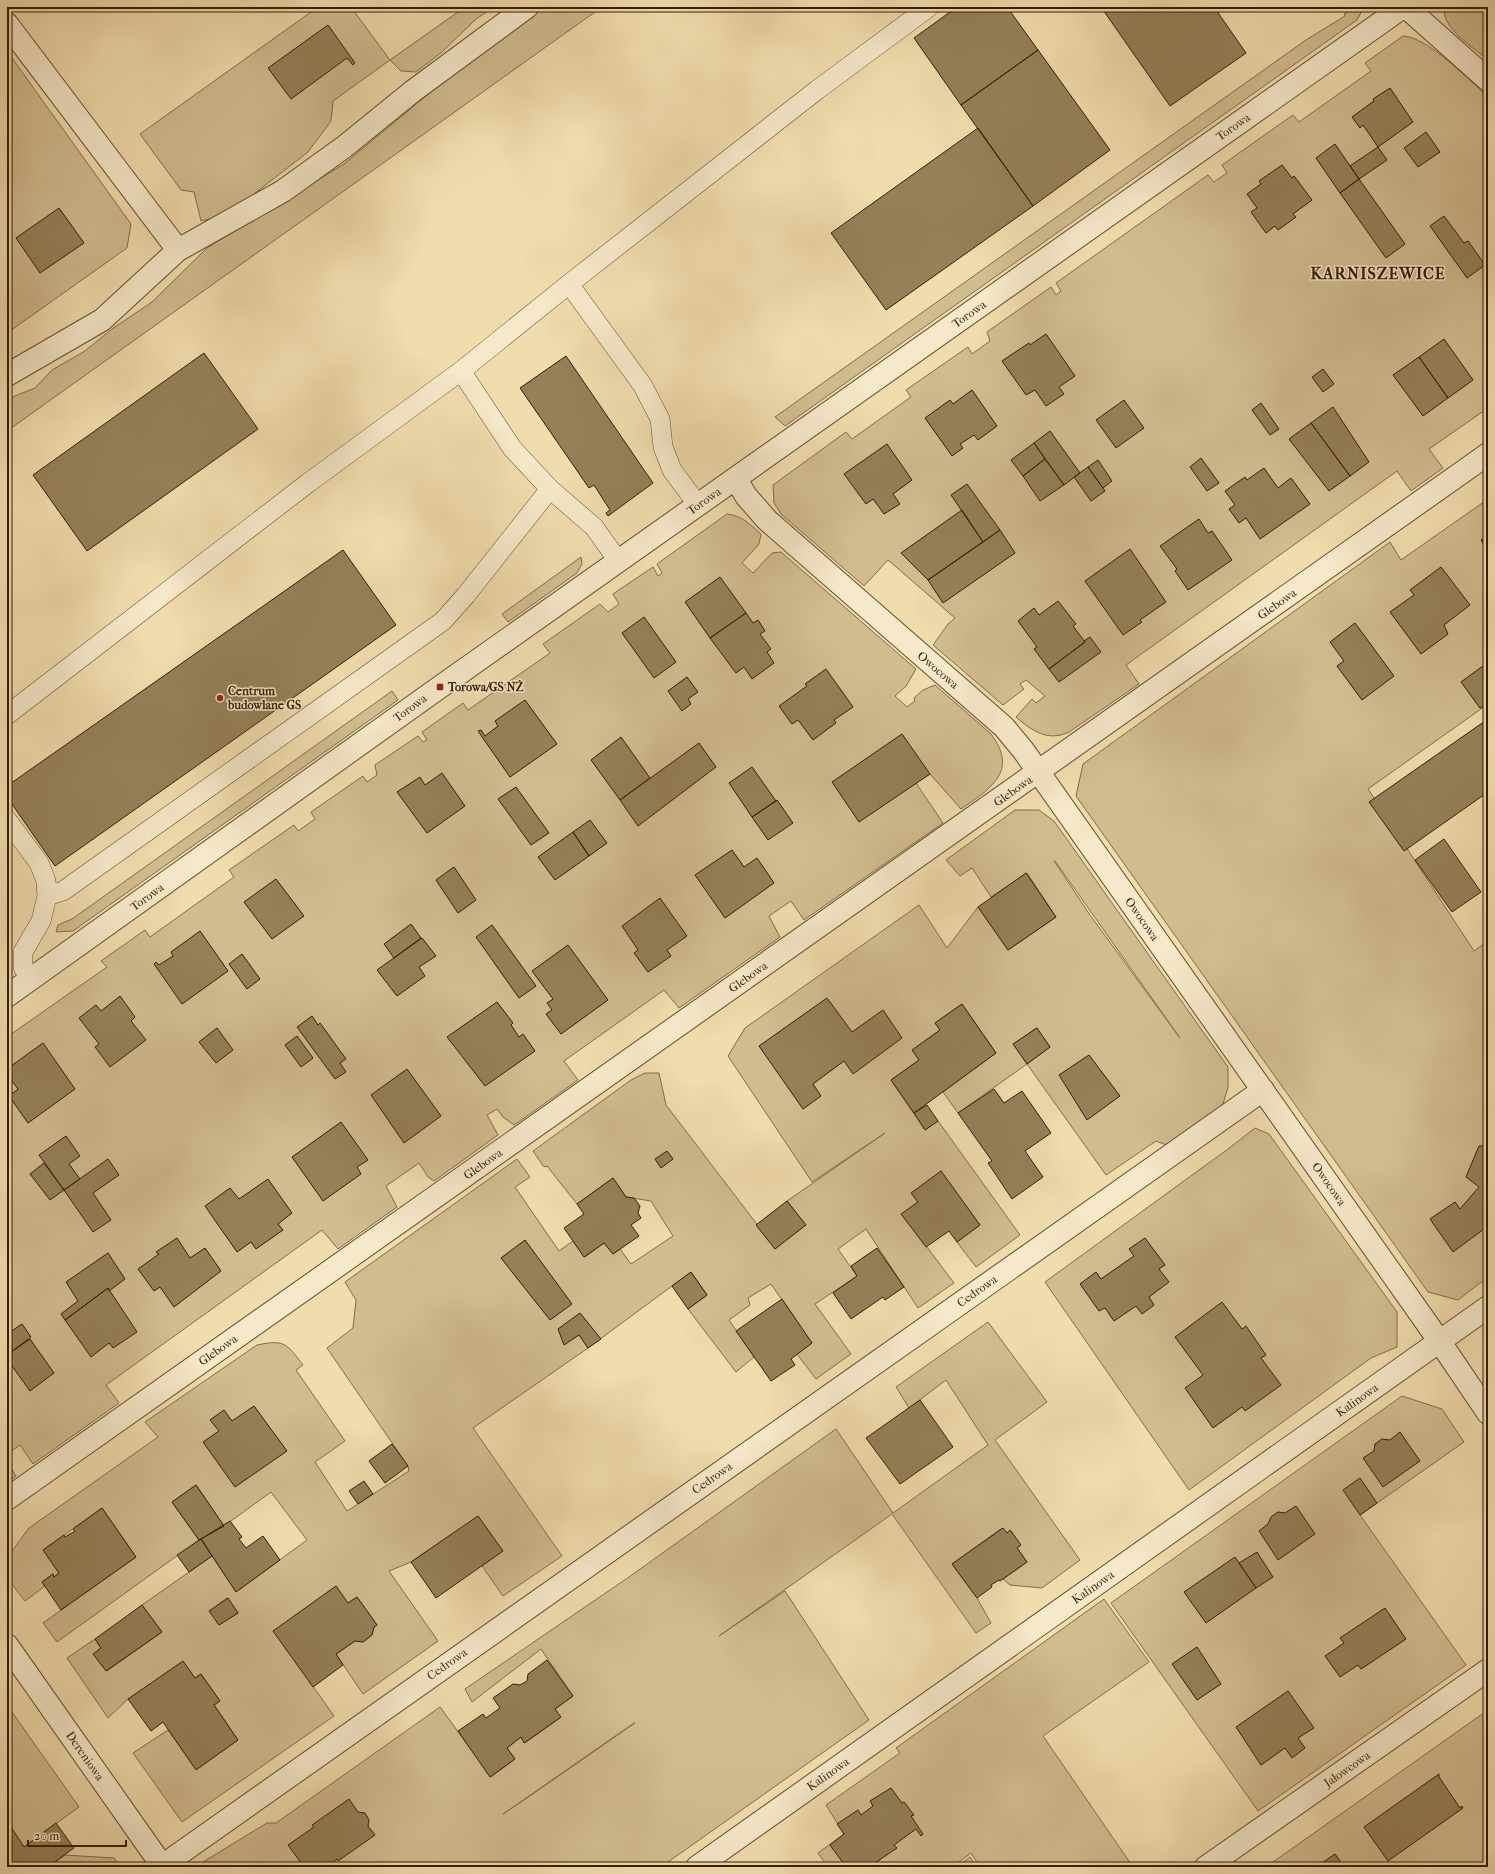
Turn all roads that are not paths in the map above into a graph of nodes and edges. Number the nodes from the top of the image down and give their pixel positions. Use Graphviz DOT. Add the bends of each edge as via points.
graph roads {
  1 [pos="527,7"];
  2 [pos="929,7"];
  3 [pos="1404,7"];
  4 [pos="7,24"];
  5 [pos="1488,80"];
  6 [pos="178,250"];
  7 [pos="569,284"];
  8 [pos="461,371"];
  9 [pos="7,375"];
  10 [pos="1488,454"];
  11 [pos="736,479"];
  12 [pos="550,489"];
  13 [pos="698,506"];
  14 [pos="619,562"];
  15 [pos="7,715"];
  16 [pos="1039,772"];
  17 [pos="7,820"];
  18 [pos="46,896"];
  19 [pos="30,980"];
  20 [pos="7,996"];
  21 [pos="1263,1090"];
  22 [pos="1488,1307"];
  23 [pos="1440,1342"];
  24 [pos="1488,1413"];
  25 [pos="7,1499"];
  26 [pos="7,1645"];
  27 [pos="1488,1670"];
  28 [pos="162,1866"];
  29 [pos="697,1867"];
  30 [pos="1206,1867"];
  1 -- 6 [label="street" via="284,191"];
  2 -- 7 [label="lane" via="811,95"];
  3 -- 5 [label="street"];
  3 -- 11 [label="street, Torowa"];
  4 -- 6 [label="street"];
  6 -- 9 [label="street" via="102,320"];
  7 -- 8 [label="lane"];
  7 -- 13 [label="lane" via="643,386 660,419 663,447 672,470"];
  8 -- 12 [label="lane" via="512,448"];
  8 -- 15 [label="lane" via="308,483"];
  10 -- 16 [label="street, Glebowa"];
  11 -- 13 [label="street, Torowa"];
  11 -- 16 [label="street, Owocowa" via="750,501 767,520 1004,727"];
  12 -- 14 [label="lane" via="594,527"];
  12 -- 18 [label="lane" via="443,621 63,891"];
  13 -- 14 [label="street, Torowa"];
  14 -- 19 [label="street, Torowa"];
  16 -- 21 [label="street, Owocowa"];
  16 -- 25 [label="street, Glebowa"];
  17 -- 18 [label="lane" via="38,863 46,881"];
  18 -- 19 [label="lane" via="41,921 24,952 23,966"];
  19 -- 20 [label="street, Torowa"];
  21 -- 23 [label="street, Owocowa"];
  21 -- 28 [label="street, Cedrowa"];
  22 -- 23 [label="street, Kalinowa"];
  23 -- 24 [label="street, Owocowa"];
  23 -- 29 [label="street, Kalinowa"];
  26 -- 28 [label="street, Dereniowa"];
  27 -- 30 [label="street, Jałowcowa"];
}
